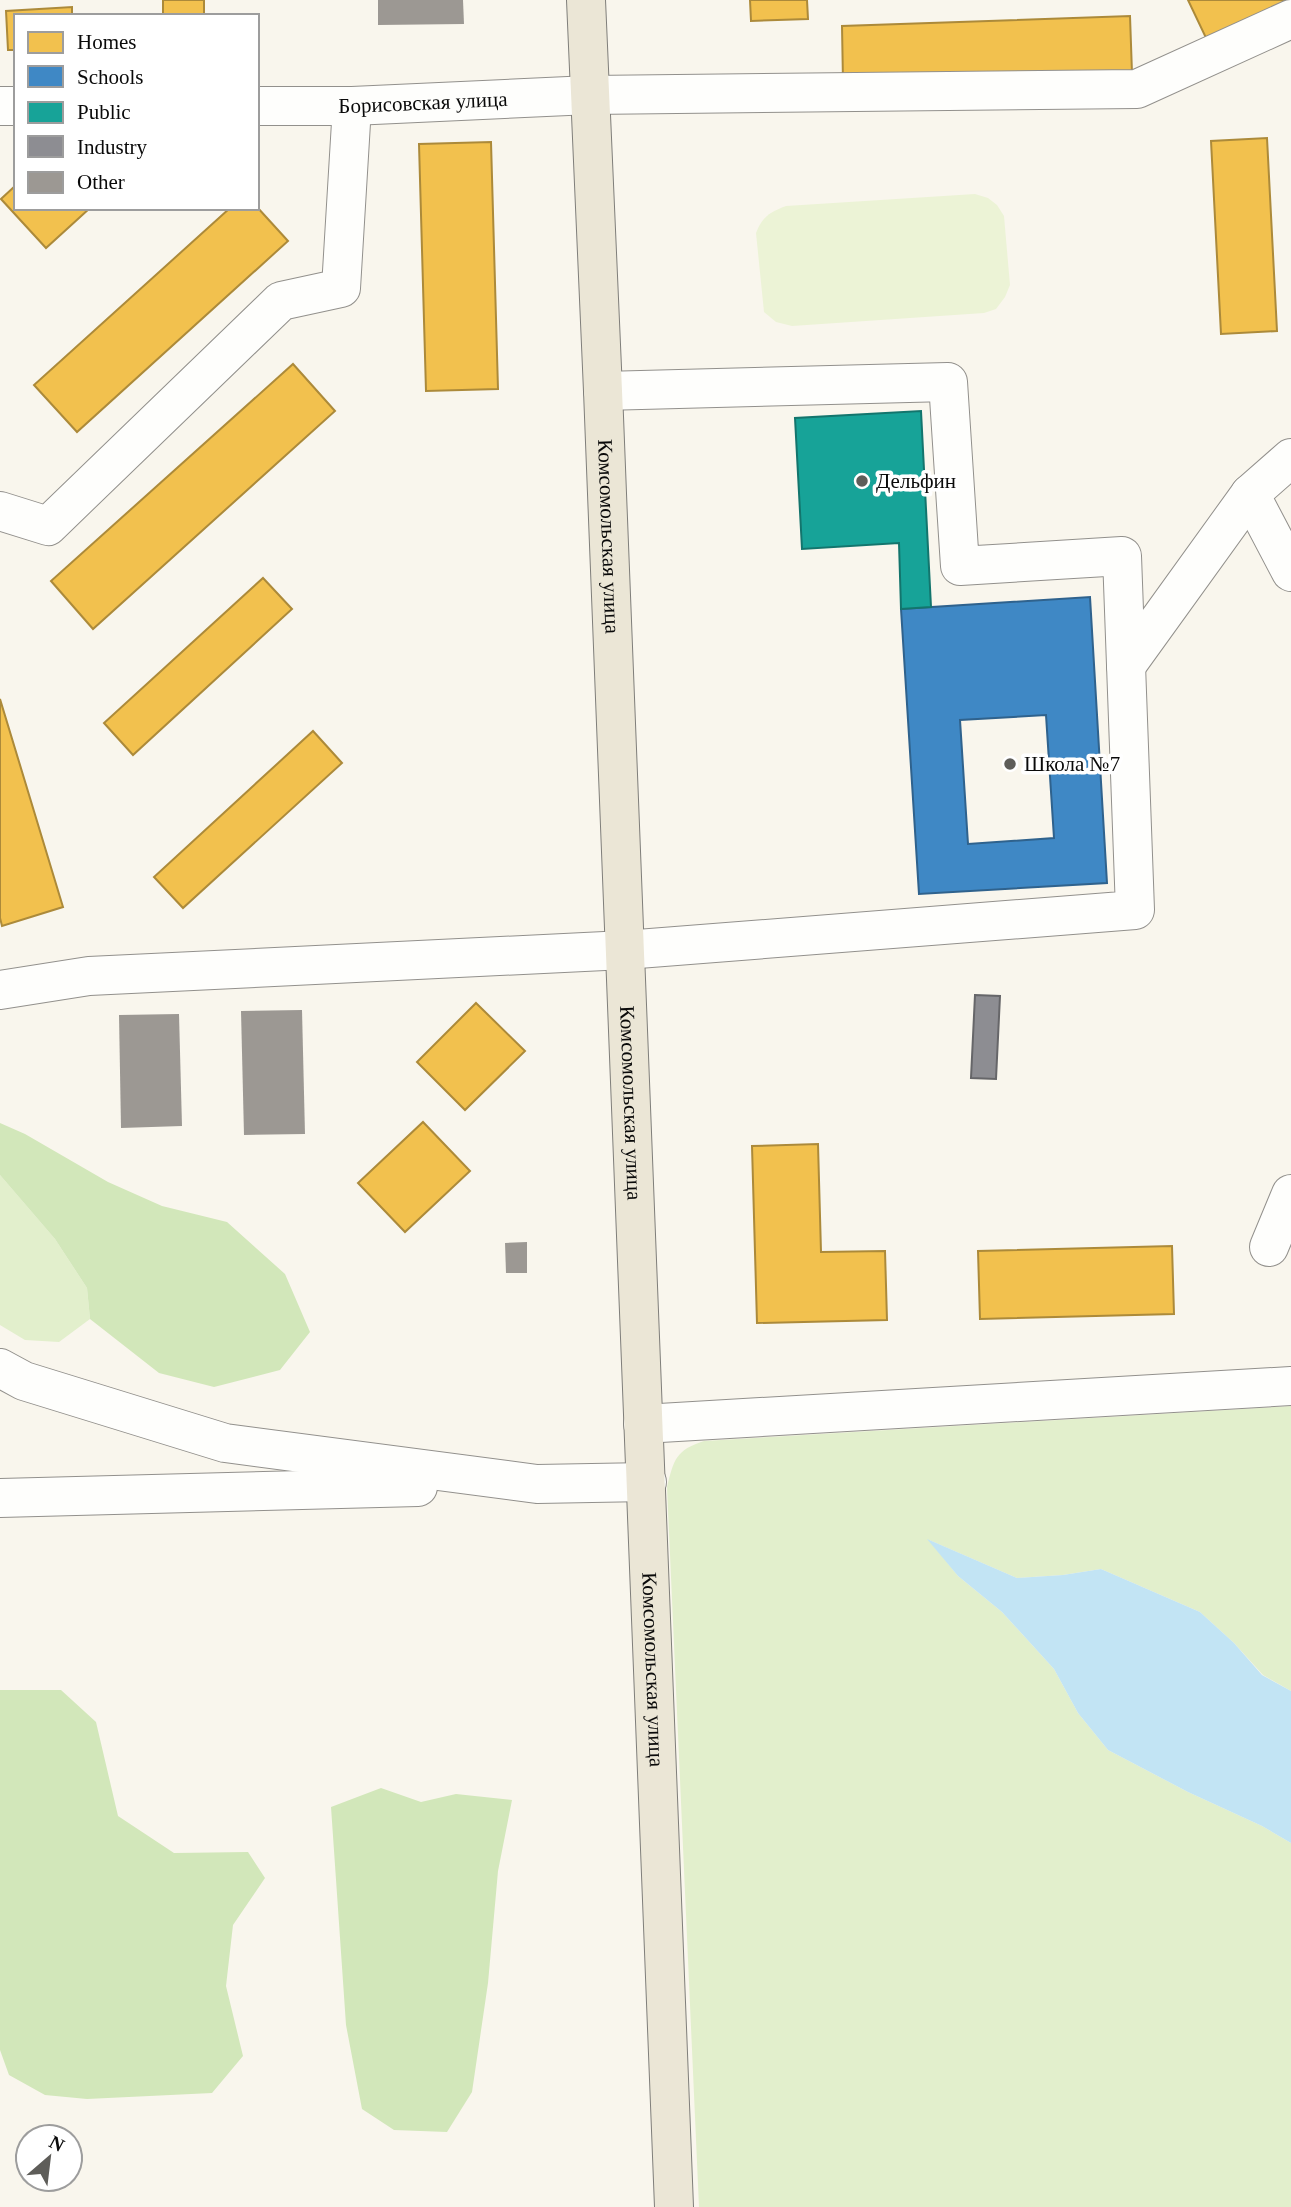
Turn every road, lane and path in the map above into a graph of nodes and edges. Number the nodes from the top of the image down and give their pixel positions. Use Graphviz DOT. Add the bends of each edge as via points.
graph roads {
  1 [pos="586,0"];
  2 [pos="1291,19"];
  3 [pos="590,95"];
  4 [pos="259,106"];
  5 [pos="352,106"];
  6 [pos="603,391"];
  7 [pos="1291,458"];
  8 [pos="1250,495"];
  9 [pos="0,511"];
  10 [pos="1291,572"];
  11 [pos="1126,666"];
  12 [pos="625,950"];
  13 [pos="0,990"];
  14 [pos="1291,1194"];
  15 [pos="1269,1247"];
  16 [pos="0,1368"];
  17 [pos="1291,1386"];
  18 [pos="643,1424"];
  19 [pos="647,1482"];
  20 [pos="537,1484"];
  21 [pos="0,1498"];
  22 [pos="674,2207"];
  1 -- 3 [label="main road, Комсомольская улица"];
  2 -- 3 [label="street, Борисовская улица" via="1137,89"];
  3 -- 5 [label="street, Борисовская улица"];
  3 -- 6 [label="main road, Комсомольская улица"];
  4 -- 5 [label="street, Борисовская улица"];
  5 -- 9 [label="street" via="341,288 281,301 48,526"];
  6 -- 11 [label="street" via="948,382 960,566 1122,556"];
  6 -- 12 [label="main road, Комсомольская улица"];
  7 -- 8 [label="street"];
  8 -- 10 [label="street"];
  8 -- 11 [label="street"];
  11 -- 12 [label="street" via="1135,910"];
  12 -- 13 [label="street" via="89,976"];
  12 -- 18 [label="main road, Комсомольская улица"];
  14 -- 15 [label="street"];
  16 -- 20 [label="street" via="24,1381 225,1443"];
  17 -- 18 [label="street"];
  18 -- 19 [label="main road, Комсомольская улица"];
  19 -- 20 [label="street"];
  19 -- 22 [label="main road, Комсомольская улица"];
  20 -- 21 [label="street"];
}
